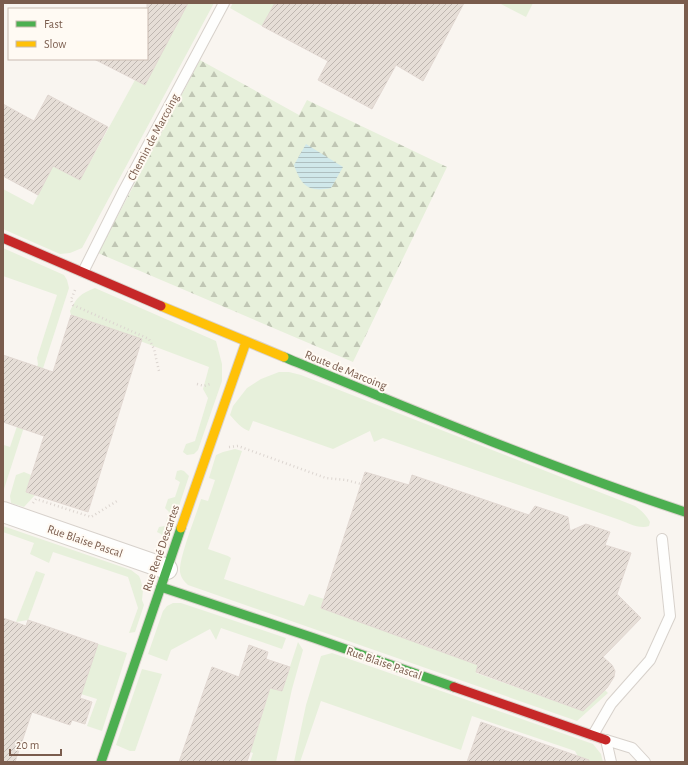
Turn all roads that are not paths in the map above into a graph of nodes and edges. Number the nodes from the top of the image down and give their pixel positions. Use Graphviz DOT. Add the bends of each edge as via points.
graph roads {
  1 [pos="224,3"];
  2 [pos="3,238"];
  3 [pos="83,272"];
  4 [pos="246,342"];
  5 [pos="685,512"];
  6 [pos="11,515"];
  7 [pos="662,539"];
  8 [pos="164,578"];
  9 [pos="592,735"];
  10 [pos="606,740"];
  11 [pos="101,762"];
  12 [pos="611,762"];
  13 [pos="645,762"];
  1 -- 3 [label="lane, Chemin de Marcoing"];
  2 -- 3 [label="street, Route de Marcoing"];
  3 -- 4 [label="street, Route de Marcoing"];
  4 -- 5 [label="street, Route de Marcoing" via="523,454"];
  4 -- 8 [label="street, Rue René Descartes"];
  6 -- 8 [label="street, Rue Blaise Pascal"];
  7 -- 9 [label="lane" via="670,616 650,660 611,704"];
  8 -- 9 [label="street, Rue Blaise Pascal" via="306,636"];
  8 -- 11 [label="street, Rue René Descartes"];
  9 -- 10 [label="street, Rue Blaise Pascal"];
  10 -- 12 [label="lane"];
  10 -- 13 [label="lane" via="632,748"];
}
